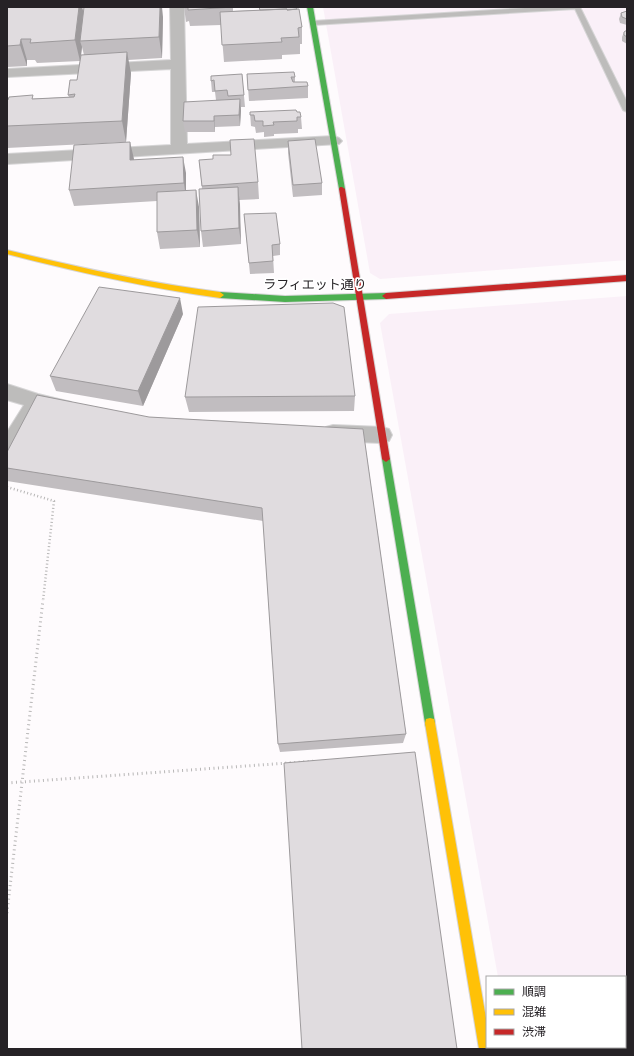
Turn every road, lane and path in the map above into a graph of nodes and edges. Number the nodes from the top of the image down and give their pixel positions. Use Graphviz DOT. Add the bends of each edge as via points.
graph roads {
  1 [pos="177,7"];
  2 [pos="310,7"];
  3 [pos="576,7"];
  4 [pos="313,24"];
  5 [pos="178,64"];
  6 [pos="7,73"];
  7 [pos="627,110"];
  8 [pos="334,140"];
  9 [pos="179,150"];
  10 [pos="7,159"];
  11 [pos="7,252"];
  12 [pos="627,278"];
  13 [pos="358,298"];
  14 [pos="7,392"];
  15 [pos="38,402"];
  16 [pos="81,410"];
  17 [pos="318,432"];
  18 [pos="382,435"];
  19 [pos="7,449"];
  20 [pos="7,487"];
  21 [pos="323,760"];
  22 [pos="22,781"];
  23 [pos="7,783"];
  24 [pos="7,912"];
  25 [pos="485,1049"];
  1 -- 5 [label="street"];
  2 -- 4 [label="street"];
  3 -- 4 [label="lane"];
  3 -- 7 [label="lane"];
  4 -- 8 [label="street"];
  5 -- 6 [label="street"];
  5 -- 9 [label="street"];
  8 -- 9 [label="street"];
  8 -- 13 [label="street"];
  9 -- 10 [label="street"];
  11 -- 13 [label="street, ラフィエット通り" via="85,272 182,290 229,296"];
  12 -- 13 [label="street, ラフィエット通り"];
  13 -- 18 [label="street"];
  14 -- 15 [label="street"];
  15 -- 16 [label="street"];
  15 -- 19 [label="street"];
  17 -- 18 [label="street"];
  18 -- 25 [label="street"];
  20 -- 22 [label="path" via="54,501"];
  21 -- 22 [label="path"];
  22 -- 23 [label="path"];
  22 -- 24 [label="path"];
}
